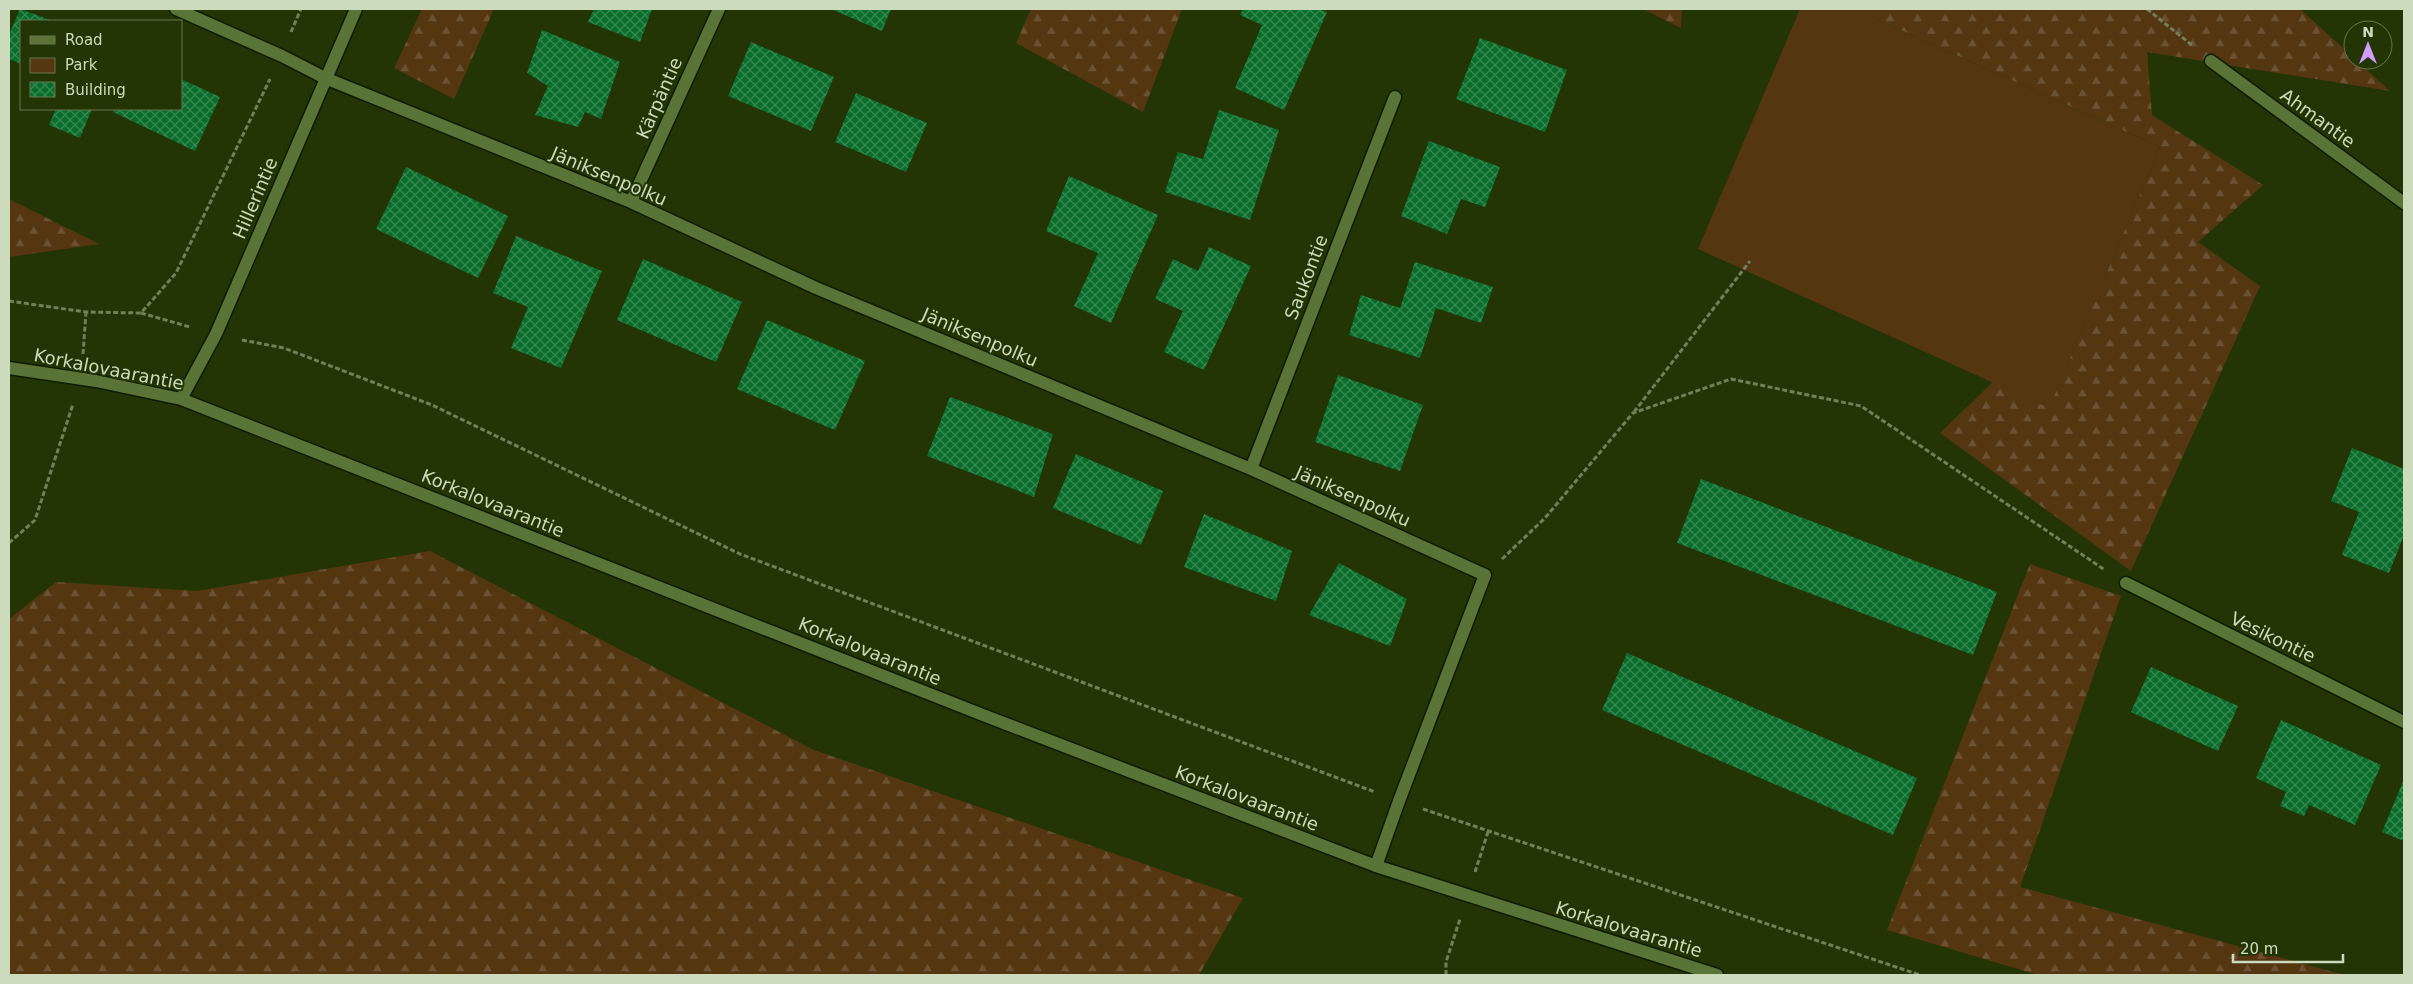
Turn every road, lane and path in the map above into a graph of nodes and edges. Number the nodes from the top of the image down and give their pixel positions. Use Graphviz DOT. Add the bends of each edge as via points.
graph roads {
  1 [pos="176,9"];
  2 [pos="301,9"];
  3 [pos="356,9"];
  4 [pos="719,9"];
  5 [pos="2147,9"];
  6 [pos="282,56"];
  7 [pos="2211,61"];
  8 [pos="325,78"];
  9 [pos="1395,98"];
  10 [pos="631,202"];
  11 [pos="2404,203"];
  12 [pos="1750,262"];
  13 [pos="9,301"];
  14 [pos="86,312"];
  15 [pos="141,313"];
  16 [pos="216,334"];
  17 [pos="9,368"];
  18 [pos="81,379"];
  19 [pos="181,399"];
  20 [pos="1633,412"];
  21 [pos="1250,469"];
  22 [pos="9,543"];
  23 [pos="1486,575"];
  24 [pos="2126,583"];
  25 [pos="2404,722"];
  26 [pos="1399,801"];
  27 [pos="1376,866"];
  28 [pos="1446,962"];
  29 [pos="1446,975"];
  30 [pos="1718,975"];
  31 [pos="1920,975"];
  1 -- 6 [label="street, Jäniksenpolku"];
  2 -- 6 [label="path"];
  3 -- 8 [label="street, Hillerintie"];
  4 -- 10 [label="street, Kärpäntie"];
  5 -- 7 [label="path"];
  6 -- 8 [label="street, Jäniksenpolku"];
  6 -- 15 [label="path" via="176,273"];
  7 -- 11 [label="street, Ahmantie"];
  8 -- 10 [label="street, Jäniksenpolku"];
  8 -- 16 [label="street, Hillerintie"];
  9 -- 21 [label="street, Saukontie"];
  10 -- 21 [label="street, Jäniksenpolku" via="816,288"];
  12 -- 20 [label="path"];
  13 -- 14 [label="path"];
  14 -- 15 [label="path"];
  14 -- 18 [label="path"];
  15 -- 16 [label="path"];
  16 -- 19 [label="street, Hillerintie"];
  16 -- 26 [label="path" via="284,348 432,404 740,554"];
  17 -- 18 [label="street, Korkalovaarantie"];
  18 -- 19 [label="street, Korkalovaarantie"];
  18 -- 22 [label="path" via="35,520"];
  19 -- 27 [label="street, Korkalovaarantie"];
  20 -- 23 [label="path" via="1545,518"];
  20 -- 24 [label="path" via="1730,379 1861,406"];
  21 -- 23 [label="street, Jäniksenpolku"];
  23 -- 26 [label="street"];
  24 -- 25 [label="street, Vesikontie"];
  26 -- 27 [label="street"];
  26 -- 31 [label="path"];
  27 -- 30 [label="street, Korkalovaarantie"];
  28 -- 29 [label="path"];
}
